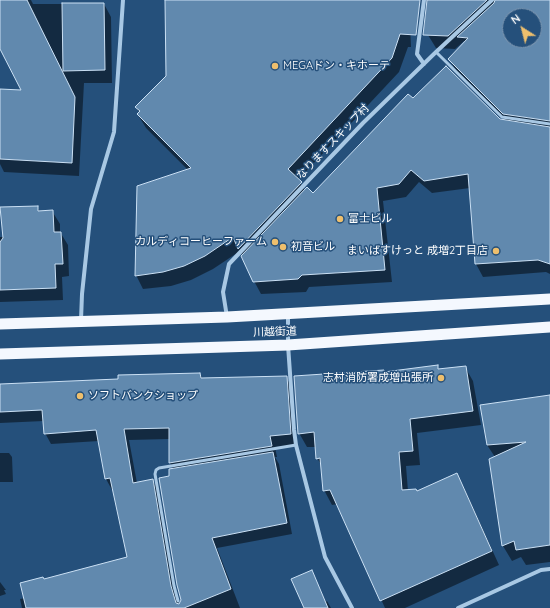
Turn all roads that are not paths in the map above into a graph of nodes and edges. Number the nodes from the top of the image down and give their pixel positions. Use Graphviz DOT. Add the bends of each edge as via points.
graph roads {
  1 [pos="123,0"];
  2 [pos="424,0"];
  3 [pos="492,0"];
  4 [pos="436,52"];
  5 [pos="424,64"];
  6 [pos="550,124"];
  7 [pos="550,299"];
  8 [pos="288,314"];
  9 [pos="227,317"];
  10 [pos="81,321"];
  11 [pos="0,324"];
  12 [pos="550,327"];
  13 [pos="288,345"];
  14 [pos="0,354"];
  15 [pos="296,444"];
  16 [pos="550,569"];
  17 [pos="178,600"];
  18 [pos="352,608"];
  19 [pos="458,608"];
  1 -- 10 [label="street" via="114,132 91,209"];
  2 -- 5 [label="street" via="417,54"];
  3 -- 4 [label="street, なりますスキップ村"];
  4 -- 5 [label="street, なりますスキップ村"];
  4 -- 6 [label="lane" via="502,117"];
  5 -- 9 [label="street, なりますスキップ村" via="363,123 229,264 223,292"];
  7 -- 8 [label="highway, 川越街道"];
  8 -- 9 [label="highway, 川越街道"];
  8 -- 13 [label="street"];
  9 -- 10 [label="highway, 川越街道"];
  10 -- 11 [label="highway, 川越街道"];
  12 -- 13 [label="highway, 川越街道"];
  13 -- 14 [label="highway, 川越街道"];
  13 -- 15 [label="street"];
  15 -- 17 [label="lane" via="156,470"];
  15 -- 18 [label="street" via="325,557"];
  16 -- 19 [label="street" via="541,570"];
}
